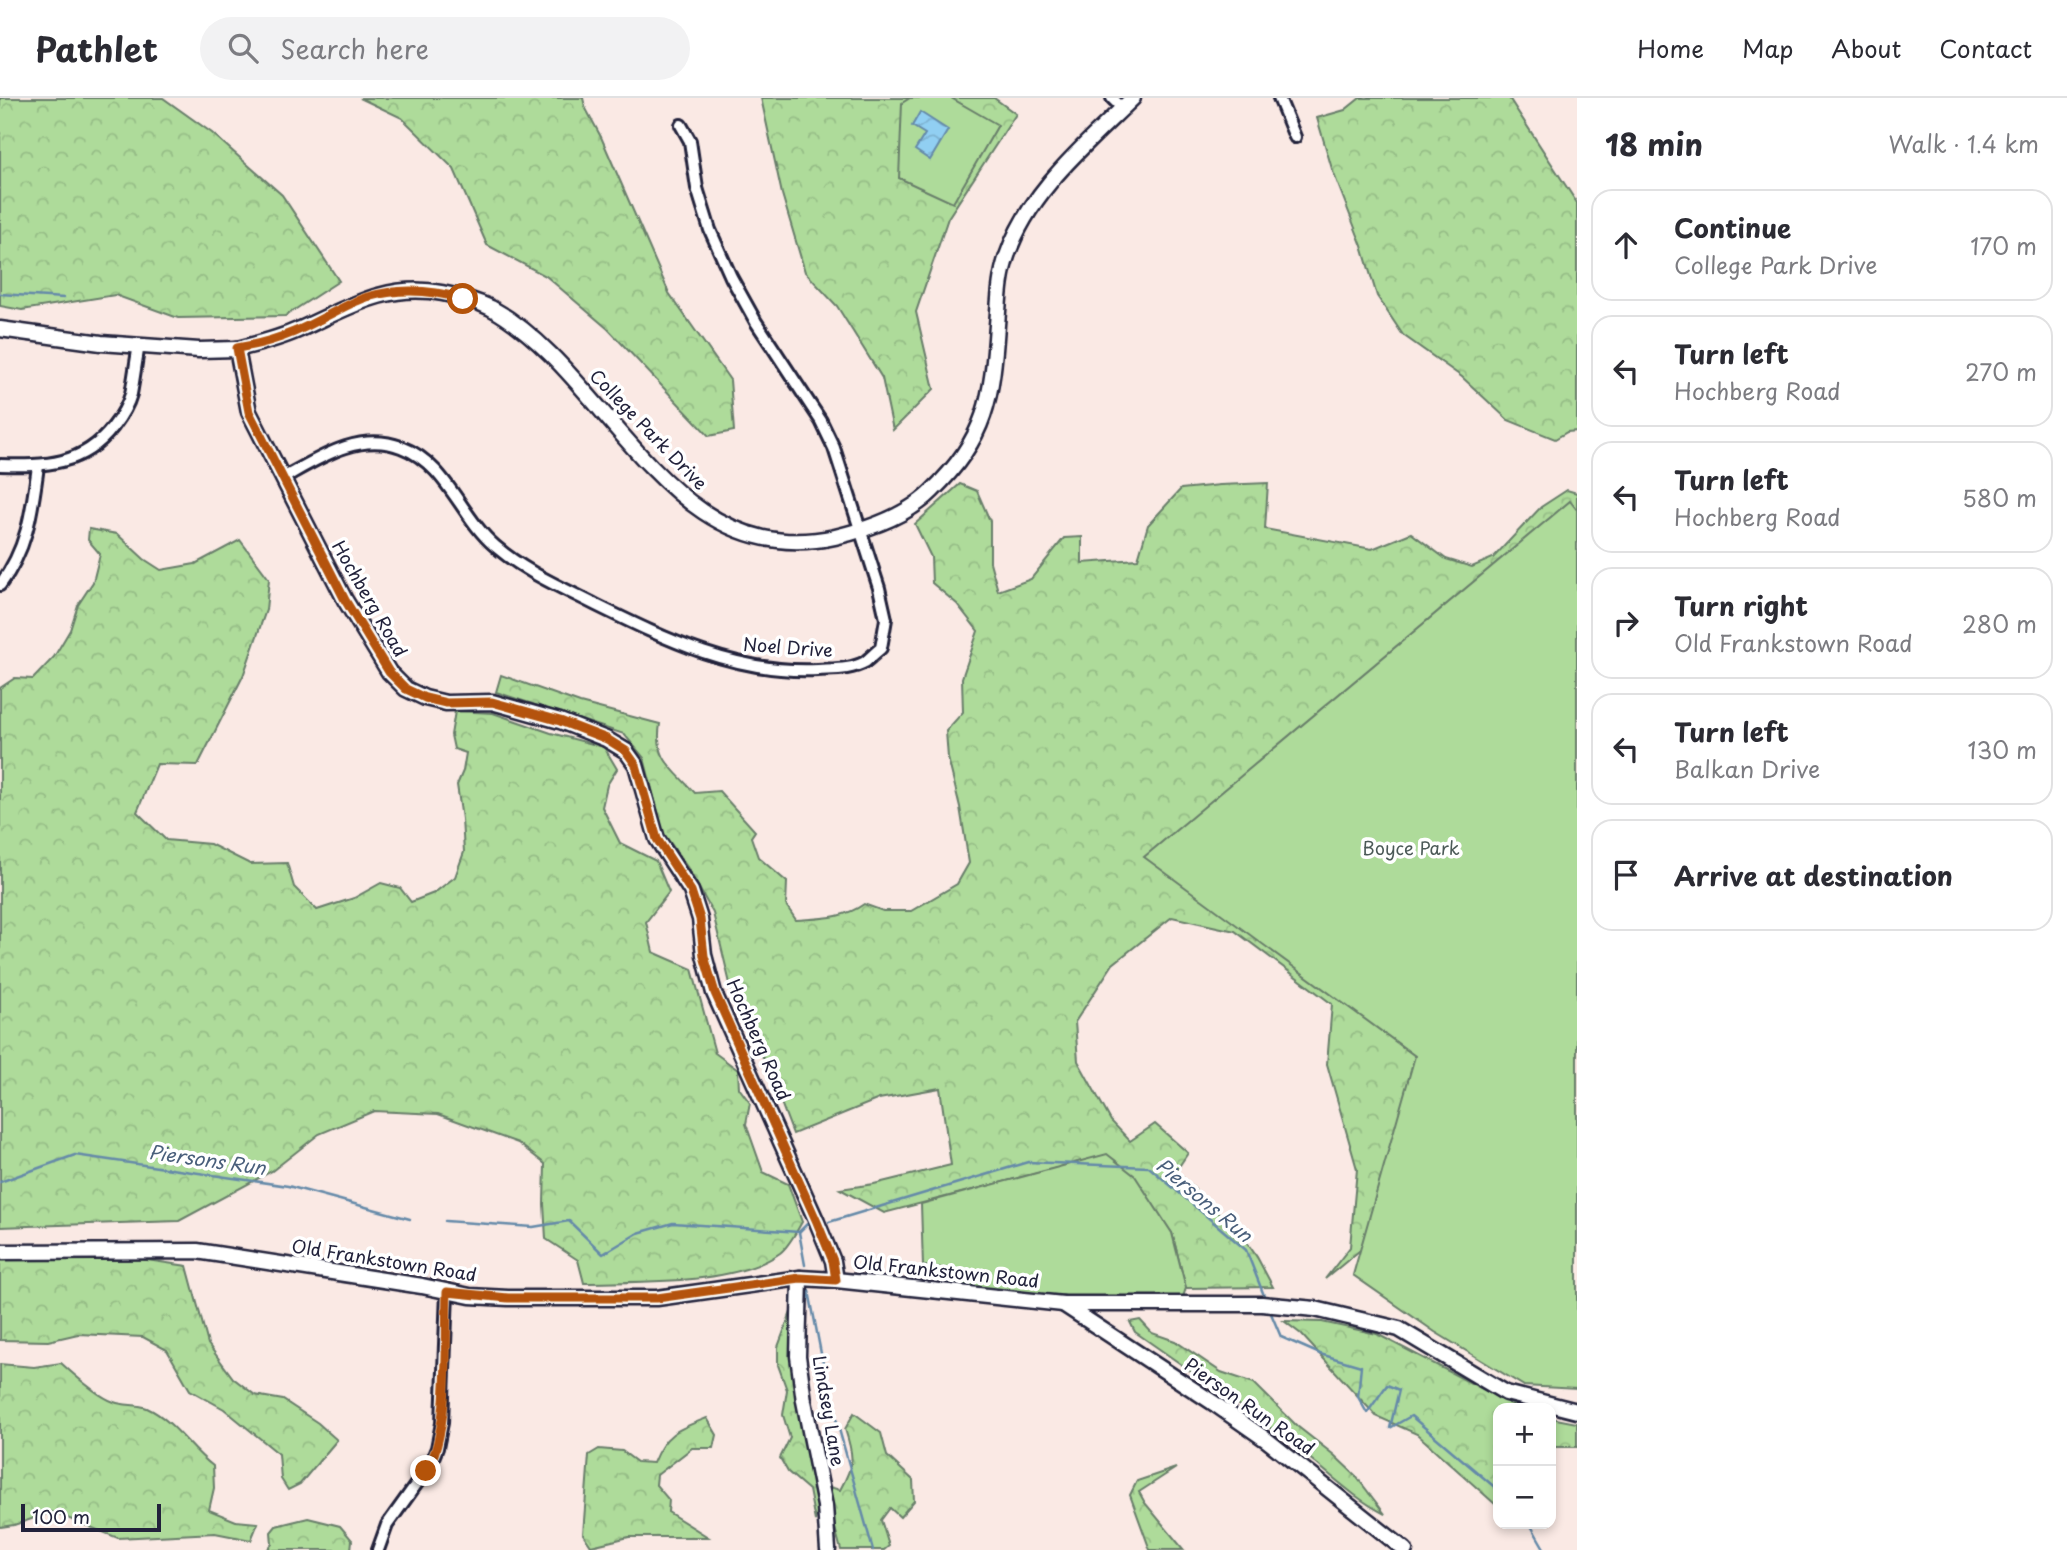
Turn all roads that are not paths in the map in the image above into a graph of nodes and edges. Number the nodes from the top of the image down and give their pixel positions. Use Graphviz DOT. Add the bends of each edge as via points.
graph roads {
  1 [pos="1279,98"];
  2 [pos="1122,102"];
  3 [pos="681,125"];
  4 [pos="1295,137"];
  5 [pos="0,329"];
  6 [pos="139,345"];
  7 [pos="237,348"];
  8 [pos="0,465"];
  9 [pos="38,466"];
  10 [pos="283,478"];
  11 [pos="860,531"];
  12 [pos="0,585"];
  13 [pos="0,1252"];
  14 [pos="800,1278"];
  15 [pos="836,1280"];
  16 [pos="447,1292"];
  17 [pos="1063,1304"];
  18 [pos="1577,1411"];
  19 [pos="378,1550"];
  20 [pos="828,1550"];
  21 [pos="1405,1550"];
  1 -- 4 [label="street"];
  2 -- 11 [label="street, College Park Drive" via="1047,184 1016,233 1000,284 987,410 967,451 929,494 899,515"];
  3 -- 11 [label="street, Noel Drive" via="690,141 697,188 715,242 756,322 821,421"];
  5 -- 6 [label="street"];
  6 -- 7 [label="street"];
  6 -- 9 [label="street" via="130,397 103,440 79,456"];
  7 -- 10 [label="street, Hochberg Road" via="249,412"];
  7 -- 11 [label="street, College Park Drive" via="295,332 367,298 404,291 442,292 488,306 527,332 649,465 707,515 749,533 785,539 824,539"];
  8 -- 9 [label="street"];
  9 -- 12 [label="street" via="30,524"];
  10 -- 11 [label="street, Noel Drive" via="324,455 365,441 403,448 435,468 492,544 516,563 660,636 720,659 806,671 848,669 881,648 886,619"];
  10 -- 15 [label="street, Hochberg Road" via="375,652 406,689 446,703 492,702 560,721 607,739 626,751 636,765 657,839 691,891 715,993 817,1222"];
  13 -- 16 [label="street, Old Frankstown Road" via="197,1251"];
  14 -- 15 [label="street, Old Frankstown Road"];
  14 -- 16 [label="street, Old Frankstown Road" via="657,1298 508,1298"];
  14 -- 20 [label="street, Lindsey Lane" via="798,1356 825,1506"];
  15 -- 17 [label="street, Old Frankstown Road"];
  16 -- 19 [label="street" via="437,1448 387,1525"];
  17 -- 18 [label="street, Old Frankstown Road" via="1268,1304 1315,1309 1399,1329 1506,1393"];
  17 -- 21 [label="street, Pierson Run Road" via="1268,1441"];
}
